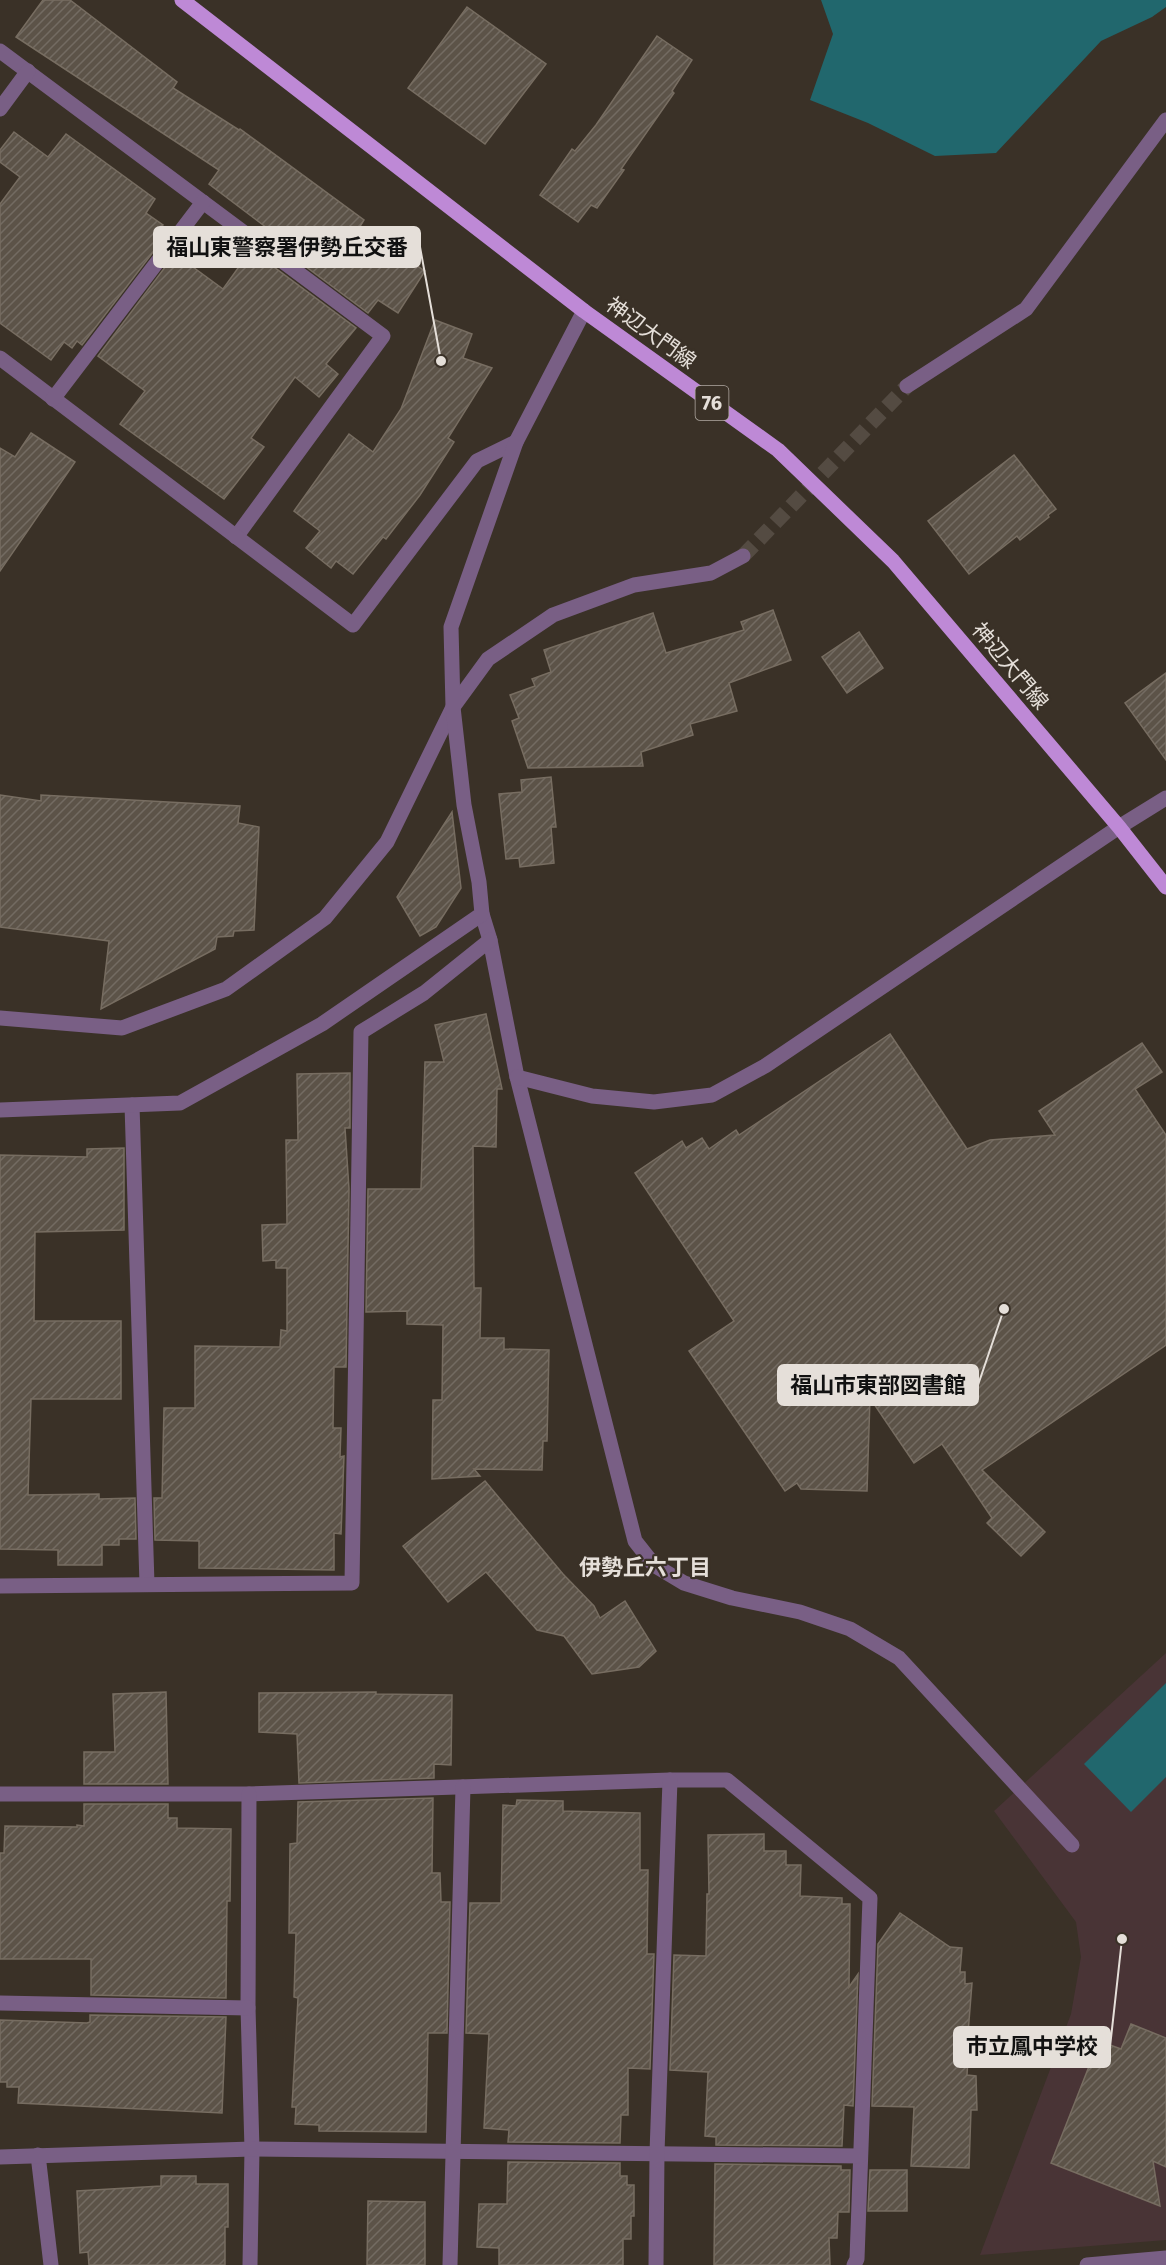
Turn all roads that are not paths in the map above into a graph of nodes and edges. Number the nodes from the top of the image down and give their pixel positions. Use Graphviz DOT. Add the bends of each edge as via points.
graph roads {
  1 [pos="182,0"];
  2 [pos="0,51"];
  3 [pos="28,72"];
  4 [pos="0,109"];
  5 [pos="1166,120"];
  6 [pos="203,202"];
  7 [pos="584,310"];
  8 [pos="1,361"];
  9 [pos="907,386"];
  10 [pos="53,399"];
  11 [pos="516,442"];
  12 [pos="236,537"];
  13 [pos="742,556"];
  14 [pos="453,707"];
  15 [pos="1166,798"];
  16 [pos="1119,827"];
  17 [pos="1166,887"];
  18 [pos="482,914"];
  19 [pos="490,940"];
  20 [pos="0,1018"];
  21 [pos="517,1077"];
  22 [pos="132,1105"];
  23 [pos="0,1110"];
  24 [pos="147,1584"];
  25 [pos="0,1586"];
  26 [pos="670,1780"];
  27 [pos="463,1787"];
  28 [pos="0,1794"];
  29 [pos="249,1794"];
  30 [pos="1072,1845"];
  31 [pos="0,2003"];
  32 [pos="248,2008"];
  33 [pos="252,2149"];
  34 [pos="452,2152"];
  35 [pos="657,2153"];
  36 [pos="38,2155"];
  37 [pos="860,2156"];
  38 [pos="0,2157"];
  39 [pos="1166,2258"];
  40 [pos="51,2265"];
  41 [pos="250,2265"];
  42 [pos="450,2265"];
  43 [pos="656,2265"];
  44 [pos="854,2265"];
  45 [pos="1087,2265"];
  1 -- 7 [label="main road, 神辺大門線 / 76"];
  2 -- 3 [label="street"];
  3 -- 4 [label="street"];
  3 -- 6 [label="street"];
  5 -- 9 [label="street" via="1026,309"];
  6 -- 10 [label="street"];
  6 -- 12 [label="street" via="383,336"];
  7 -- 11 [label="street"];
  7 -- 16 [label="main road, 神辺大門線 / 76" via="778,450 894,561"];
  8 -- 10 [label="street"];
  10 -- 12 [label="street"];
  11 -- 12 [label="street" via="477,461 353,625"];
  11 -- 14 [label="street" via="452,627"];
  13 -- 14 [label="street" via="711,573 634,585 553,615 488,659"];
  14 -- 18 [label="street"];
  14 -- 20 [label="street" via="387,842 325,918 226,989 122,1028"];
  15 -- 16 [label="street"];
  16 -- 17 [label="main road, 神辺大門線 / 76"];
  16 -- 21 [label="street" via="765,1066 712,1095 654,1102 592,1096"];
  18 -- 19 [label="street"];
  18 -- 22 [label="street" via="322,1024 180,1103"];
  19 -- 21 [label="street"];
  19 -- 24 [label="street" via="424,993 361,1032 352,1583"];
  21 -- 30 [label="street" via="636,1541 654,1565 684,1583 800,1612 850,1629 899,1659"];
  22 -- 23 [label="street"];
  22 -- 24 [label="street"];
  24 -- 25 [label="street"];
  26 -- 27 [label="street"];
  26 -- 35 [label="street"];
  26 -- 37 [label="street" via="727,1780 870,1898"];
  27 -- 29 [label="street"];
  27 -- 34 [label="street"];
  28 -- 29 [label="street"];
  29 -- 32 [label="street"];
  31 -- 32 [label="street"];
  32 -- 33 [label="street"];
  33 -- 34 [label="street"];
  33 -- 36 [label="street"];
  33 -- 41 [label="street"];
  34 -- 35 [label="street"];
  34 -- 42 [label="street"];
  35 -- 37 [label="street"];
  35 -- 43 [label="street"];
  36 -- 38 [label="street"];
  36 -- 40 [label="street"];
  37 -- 44 [label="street"];
  39 -- 45 [label="street"];
}
